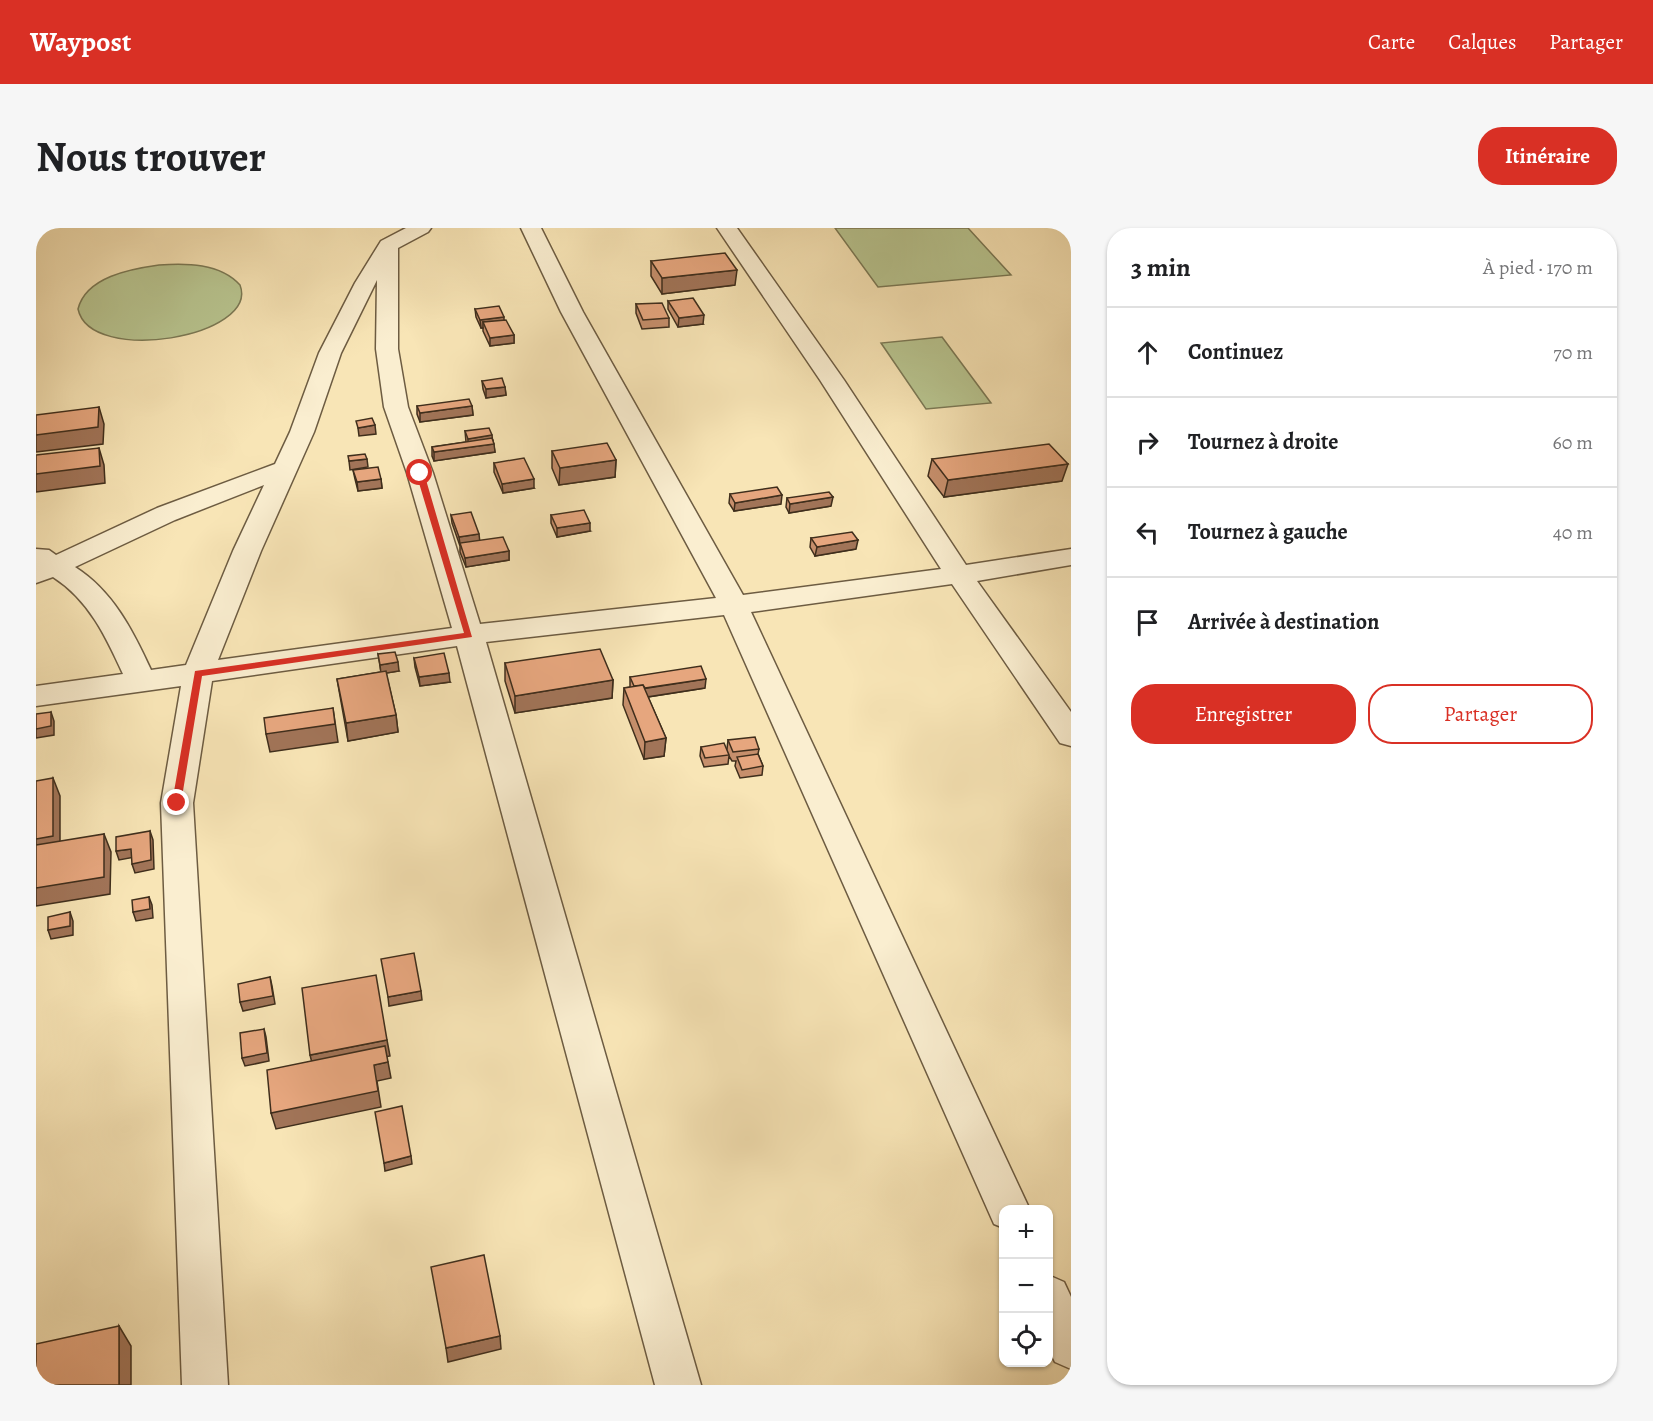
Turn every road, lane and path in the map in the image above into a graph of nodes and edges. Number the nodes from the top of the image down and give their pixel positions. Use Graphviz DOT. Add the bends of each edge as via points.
graph roads {
  1 [pos="421,228"];
  2 [pos="531,228"];
  3 [pos="727,228"];
  4 [pos="389,237"];
  5 [pos="282,470"];
  6 [pos="1071,557"];
  7 [pos="42,565"];
  8 [pos="959,575"];
  9 [pos="734,605"];
  10 [pos="469,635"];
  11 [pos="198,673"];
  12 [pos="142,681"];
  13 [pos="36,696"];
  14 [pos="1071,735"];
  15 [pos="1007,1205"];
  16 [pos="1053,1308"];
  17 [pos="1071,1346"];
  18 [pos="205,1385"];
  19 [pos="678,1385"];
  1 -- 4 [label="street"];
  2 -- 9 [label="street" via="572,312"];
  3 -- 8 [label="street"];
  4 -- 5 [label="street" via="330,353 302,432"];
  4 -- 10 [label="street" via="387,349 396,408"];
  5 -- 7 [label="street"];
  5 -- 11 [label="street"];
  6 -- 8 [label="street"];
  7 -- 12 [label="street" via="78,582 114,623"];
  8 -- 9 [label="street"];
  8 -- 14 [label="street"];
  9 -- 10 [label="street"];
  9 -- 15 [label="street"];
  10 -- 11 [label="street"];
  10 -- 19 [label="street"];
  11 -- 12 [label="street"];
  11 -- 18 [label="street" via="177,803"];
  12 -- 13 [label="street"];
  16 -- 17 [label="street"];
}
